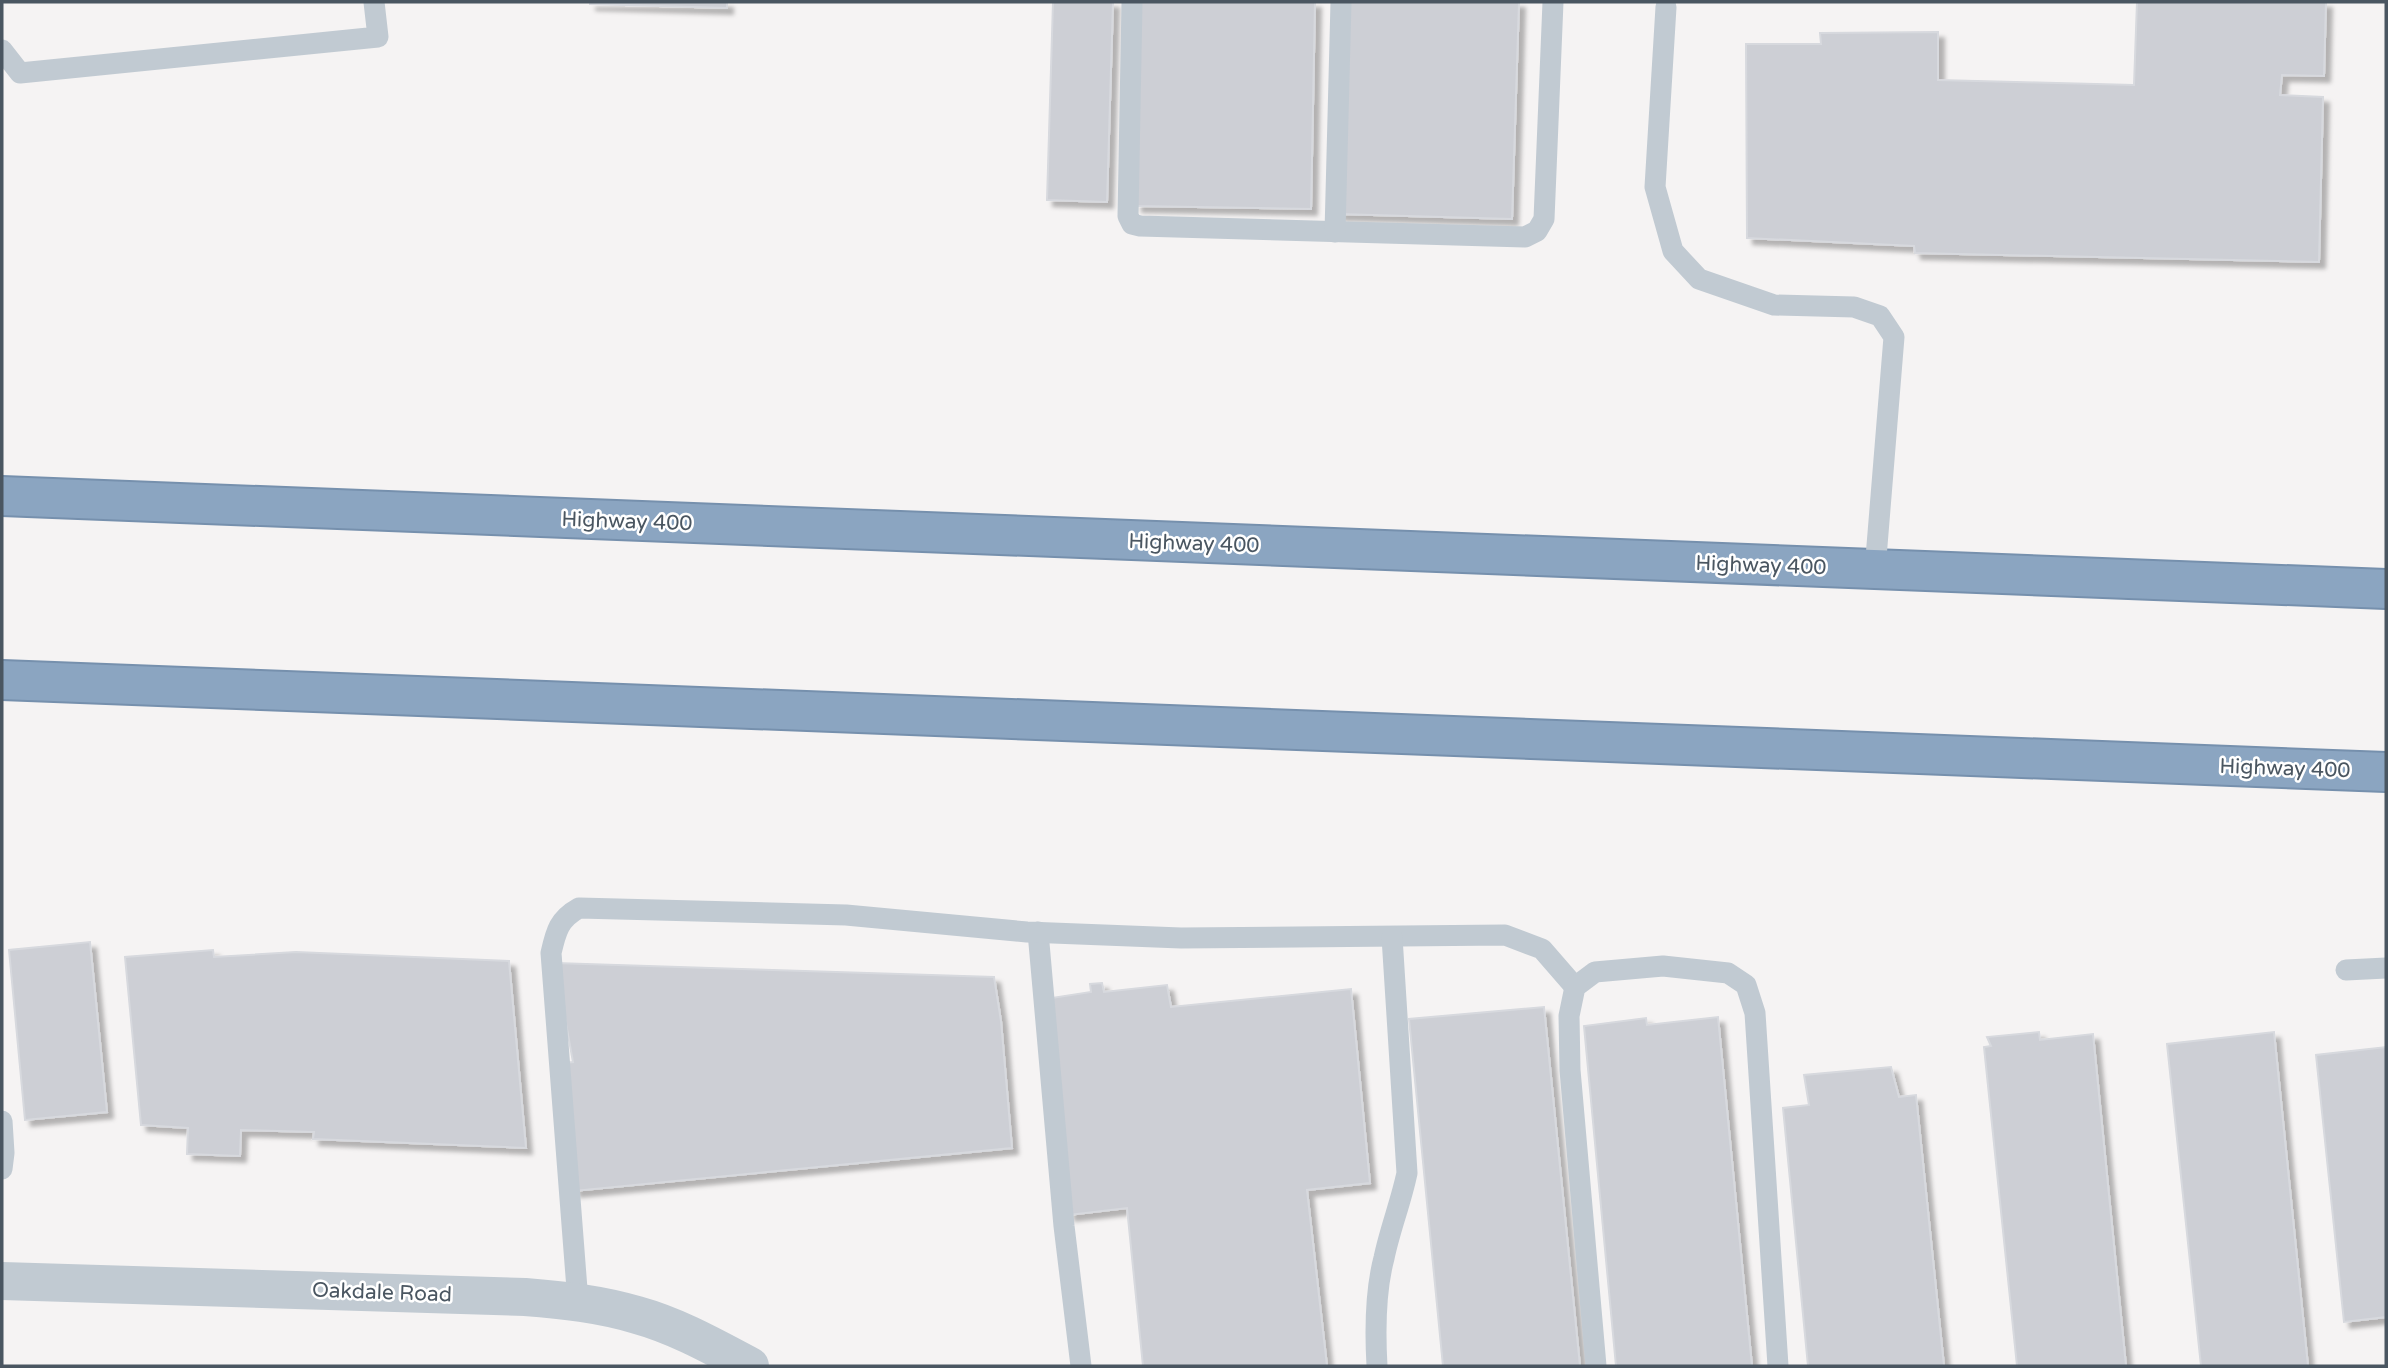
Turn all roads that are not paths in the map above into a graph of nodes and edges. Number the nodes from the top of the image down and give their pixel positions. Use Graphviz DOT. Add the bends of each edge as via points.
graph roads {
  1 [pos="374,2"];
  2 [pos="1132,2"];
  3 [pos="1341,2"];
  4 [pos="1553,2"];
  5 [pos="1666,8"];
  6 [pos="2,50"];
  7 [pos="1335,232"];
  8 [pos="2,496"];
  9 [pos="1875,570"];
  10 [pos="2386,589"];
  11 [pos="2,680"];
  12 [pos="2386,772"];
  13 [pos="1038,932"];
  14 [pos="1392,937"];
  15 [pos="2386,968"];
  16 [pos="2346,970"];
  17 [pos="1575,987"];
  18 [pos="2,1121"];
  19 [pos="2,1169"];
  20 [pos="2,1281"];
  21 [pos="578,1301"];
  22 [pos="750,1366"];
  23 [pos="1081,1366"];
  24 [pos="1377,1366"];
  25 [pos="1596,1366"];
  26 [pos="1778,1366"];
  1 -- 6 [label="lane" via="378,37 20,73"];
  2 -- 7 [label="lane" via="1128,216 1132,224"];
  3 -- 7 [label="lane"];
  4 -- 7 [label="lane" via="1544,219 1537,231 1525,237"];
  5 -- 9 [label="lane" via="1655,187 1673,251 1699,279 1774,305 1854,307 1880,316 1894,337"];
  8 -- 9 [label="highway, Highway 400"];
  9 -- 10 [label="highway, Highway 400"];
  11 -- 12 [label="highway, Highway 400"];
  13 -- 14 [label="lane" via="1181,938"];
  13 -- 21 [label="lane" via="732,910 579,908 567,915 557,926 551,953"];
  13 -- 23 [label="lane"];
  14 -- 17 [label="lane" via="1505,935 1542,949"];
  14 -- 24 [label="lane" via="1407,1173 1383,1259 1375,1333"];
  15 -- 16 [label="lane"];
  17 -- 25 [label="lane" via="1569,1016 1570,1070"];
  17 -- 26 [label="lane" via="1595,972 1663,966 1728,973 1746,985 1755,1013"];
  18 -- 19 [label="lane"];
  20 -- 21 [label="street, Oakdale Road"];
  21 -- 22 [label="street, Oakdale Road" via="639,1315"];
}
